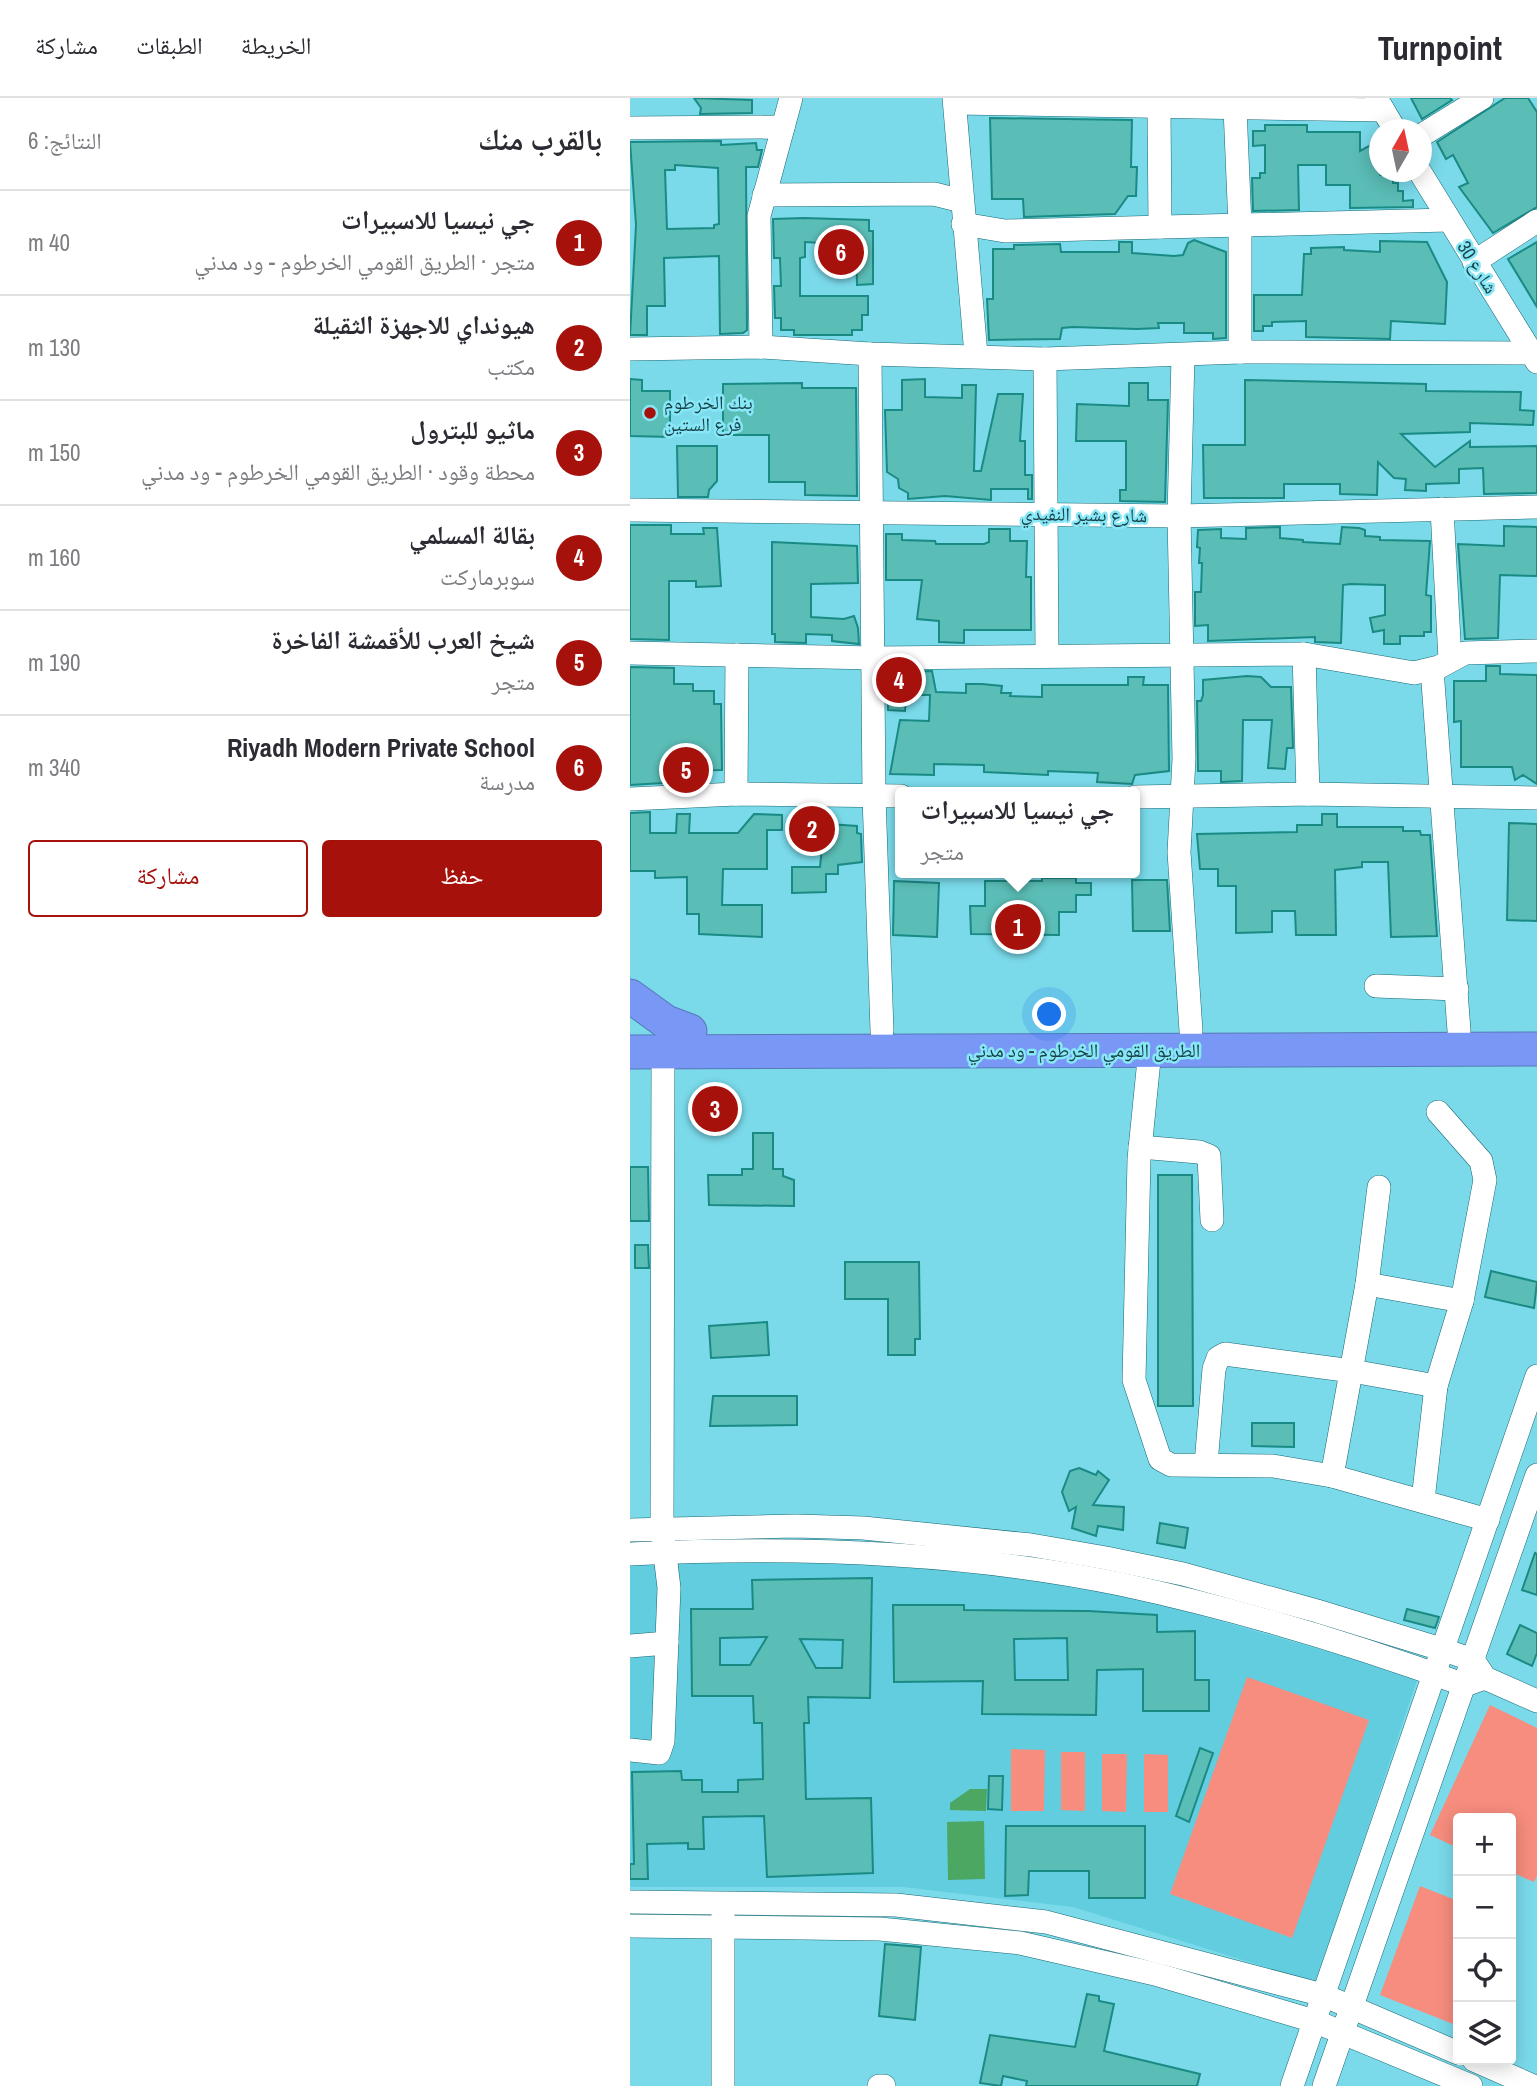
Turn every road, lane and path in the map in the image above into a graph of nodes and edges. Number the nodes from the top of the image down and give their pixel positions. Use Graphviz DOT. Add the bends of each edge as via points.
graph roads {
  1 [pos="791,98"];
  2 [pos="1482,98"];
  3 [pos="954,101"];
  4 [pos="1380,104"];
  5 [pos="1159,108"];
  6 [pos="1235,108"];
  7 [pos="783,127"];
  8 [pos="630,128"];
  9 [pos="1432,129"];
  10 [pos="1426,182"];
  11 [pos="764,195"];
  12 [pos="963,213"];
  13 [pos="1448,220"];
  14 [pos="1537,221"];
  15 [pos="1240,226"];
  16 [pos="1160,227"];
  17 [pos="1474,262"];
  18 [pos="761,346"];
  19 [pos="630,349"];
  20 [pos="1240,352"];
  21 [pos="870,354"];
  22 [pos="976,355"];
  23 [pos="1183,356"];
  24 [pos="1536,357"];
  25 [pos="1045,359"];
  26 [pos="1537,506"];
  27 [pos="1441,509"];
  28 [pos="630,510"];
  29 [pos="872,510"];
  30 [pos="1048,513"];
  31 [pos="1179,516"];
  32 [pos="1537,651"];
  33 [pos="630,653"];
  34 [pos="1180,654"];
  35 [pos="1304,654"];
  36 [pos="737,655"];
  37 [pos="1047,656"];
  38 [pos="875,658"];
  39 [pos="1441,665"];
  40 [pos="736,794"];
  41 [pos="1308,794"];
  42 [pos="1440,795"];
  43 [pos="874,796"];
  44 [pos="895,796"];
  45 [pos="1140,797"];
  46 [pos="1183,797"];
  47 [pos="1537,798"];
  48 [pos="630,799"];
  49 [pos="1376,985"];
  50 [pos="1457,989"];
  51 [pos="630,996"];
  52 [pos="630,1031"];
  53 [pos="690,1031"];
  54 [pos="882,1031"];
  55 [pos="1191,1031"];
  56 [pos="1459,1031"];
  57 [pos="1535,1045"];
  58 [pos="1150,1050"];
  59 [pos="630,1052"];
  60 [pos="663,1052"];
  61 [pos="1438,1112"];
  62 [pos="1140,1147"];
  63 [pos="1379,1186"];
  64 [pos="1212,1220"];
  65 [pos="1367,1284"];
  66 [pos="1462,1301"];
  67 [pos="1352,1371"];
  68 [pos="1537,1376"];
  69 [pos="1436,1386"];
  70 [pos="1206,1464"];
  71 [pos="1537,1475"];
  72 [pos="1332,1476"];
  73 [pos="1423,1500"];
  74 [pos="1488,1520"];
  75 [pos="630,1530"];
  76 [pos="664,1541"];
  77 [pos="630,1554"];
  78 [pos="1366,1637"];
  79 [pos="667,1643"];
  80 [pos="630,1646"];
  81 [pos="1444,1650"];
  82 [pos="1435,1674"];
  83 [pos="1474,1674"];
  84 [pos="1537,1702"];
  85 [pos="630,1750"];
  86 [pos="1397,1785"];
  87 [pos="1426,1795"];
  88 [pos="630,1902"];
  89 [pos="723,1902"];
  90 [pos="630,1926"];
  91 [pos="722,1926"];
  92 [pos="1323,1995"];
  93 [pos="1352,2006"];
  94 [pos="1314,2021"];
  95 [pos="1342,2032"];
  96 [pos="1453,2051"];
  97 [pos="1486,2065"];
  98 [pos="723,2086"];
  99 [pos="1292,2086"];
  100 [pos="1324,2086"];
  101 [pos="1471,2086"];
  102 [pos="1534,2086"];
  1 -- 7 [label="street"];
  2 -- 9 [label="street"];
  3 -- 5 [label="street"];
  3 -- 12 [label="street"];
  4 -- 6 [label="street"];
  5 -- 6 [label="street"];
  5 -- 16 [label="street"];
  6 -- 15 [label="street"];
  7 -- 8 [label="street"];
  7 -- 11 [label="street"];
  10 -- 13 [label="street, شارع 30"];
  11 -- 12 [label="street" via="934,194"];
  11 -- 18 [label="street" via="758,227"];
  12 -- 16 [label="street" via="1005,231"];
  12 -- 22 [label="street"];
  13 -- 15 [label="street"];
  13 -- 17 [label="street, شارع 30"];
  14 -- 17 [label="street"];
  15 -- 16 [label="street"];
  15 -- 20 [label="street"];
  17 -- 24 [label="street, شارع 30"];
  18 -- 19 [label="street"];
  18 -- 21 [label="street"];
  20 -- 23 [label="street"];
  20 -- 24 [label="street"];
  21 -- 22 [label="street"];
  21 -- 29 [label="street"];
  22 -- 25 [label="street"];
  23 -- 25 [label="street"];
  23 -- 31 [label="street"];
  25 -- 30 [label="street"];
  26 -- 27 [label="street, شارع بشير النفيدي"];
  27 -- 31 [label="street, شارع بشير النفيدي"];
  27 -- 39 [label="street"];
  28 -- 29 [label="street, شارع بشير النفيدي"];
  29 -- 30 [label="street, شارع بشير النفيدي"];
  29 -- 38 [label="street"];
  30 -- 31 [label="street, شارع بشير النفيدي"];
  30 -- 37 [label="street"];
  31 -- 34 [label="street"];
  32 -- 39 [label="street" via="1475,651"];
  33 -- 36 [label="street"];
  34 -- 35 [label="street"];
  34 -- 37 [label="street"];
  34 -- 46 [label="street"];
  35 -- 39 [label="street" via="1414,673"];
  35 -- 41 [label="street"];
  36 -- 38 [label="street"];
  36 -- 40 [label="street"];
  37 -- 38 [label="street"];
  38 -- 43 [label="street"];
  39 -- 42 [label="street"];
  40 -- 43 [label="street"];
  40 -- 48 [label="street"];
  41 -- 42 [label="street"];
  41 -- 46 [label="street"];
  42 -- 47 [label="street"];
  42 -- 50 [label="street"];
  43 -- 44 [label="street"];
  43 -- 54 [label="street"];
  45 -- 46 [label="street"];
  46 -- 55 [label="street" via="1179,852"];
  49 -- 50 [label="street"];
  50 -- 56 [label="street"];
  51 -- 53 [label="highway" via="659,1018"];
  52 -- 53 [label="highway, الطريق القومي الخرطوم - ود مدني"];
  53 -- 54 [label="highway, الطريق القومي الخرطوم - ود مدني"];
  54 -- 55 [label="highway, الطريق القومي الخرطوم - ود مدني"];
  55 -- 56 [label="highway, الطريق القومي الخرطوم - ود مدني"];
  56 -- 57 [label="highway, الطريق القومي الخرطوم - ود مدني"];
  57 -- 58 [label="highway, الطريق القومي الخرطوم - ود مدني"];
  58 -- 60 [label="highway, الطريق القومي الخرطوم - ود مدني"];
  58 -- 62 [label="street"];
  59 -- 60 [label="highway, الطريق القومي الخرطوم - ود مدني"];
  60 -- 76 [label="street"];
  61 -- 66 [label="street" via="1484,1170"];
  62 -- 64 [label="street" via="1209,1156"];
  62 -- 70 [label="street" via="1136,1389 1160,1458 1171,1465"];
  63 -- 65 [label="street"];
  65 -- 66 [label="street"];
  65 -- 67 [label="street"];
  66 -- 69 [label="street"];
  67 -- 69 [label="street"];
  67 -- 70 [label="street" via="1224,1354 1214,1369"];
  67 -- 72 [label="street"];
  68 -- 74 [label="street"];
  69 -- 73 [label="street"];
  70 -- 72 [label="street" via="1273,1466"];
  71 -- 83 [label="street"];
  72 -- 73 [label="street"];
  73 -- 74 [label="street"];
  74 -- 81 [label="street"];
  75 -- 76 [label="street"];
  76 -- 77 [label="street"];
  76 -- 78 [label="street" via="796,1526 1031,1545 1183,1574"];
  76 -- 79 [label="street"];
  78 -- 81 [label="street"];
  78 -- 82 [label="street"];
  79 -- 80 [label="street"];
  79 -- 85 [label="street" via="662,1748 659,1753"];
  81 -- 82 [label="street"];
  81 -- 83 [label="street"];
  82 -- 83 [label="street"];
  82 -- 86 [label="street"];
  83 -- 84 [label="street"];
  83 -- 87 [label="street"];
  86 -- 87 [label="street"];
  86 -- 92 [label="street"];
  87 -- 93 [label="street"];
  88 -- 89 [label="street"];
  89 -- 91 [label="street"];
  89 -- 92 [label="street" via="896,1905 1046,1922"];
  90 -- 91 [label="street"];
  91 -- 94 [label="street" via="880,1929 1020,1943 1155,1974"];
  91 -- 98 [label="street"];
  92 -- 93 [label="street"];
  92 -- 94 [label="street"];
  93 -- 95 [label="street"];
  93 -- 96 [label="street"];
  94 -- 95 [label="street"];
  94 -- 99 [label="street"];
  95 -- 100 [label="street"];
  95 -- 101 [label="street"];
  97 -- 102 [label="street"];
}
